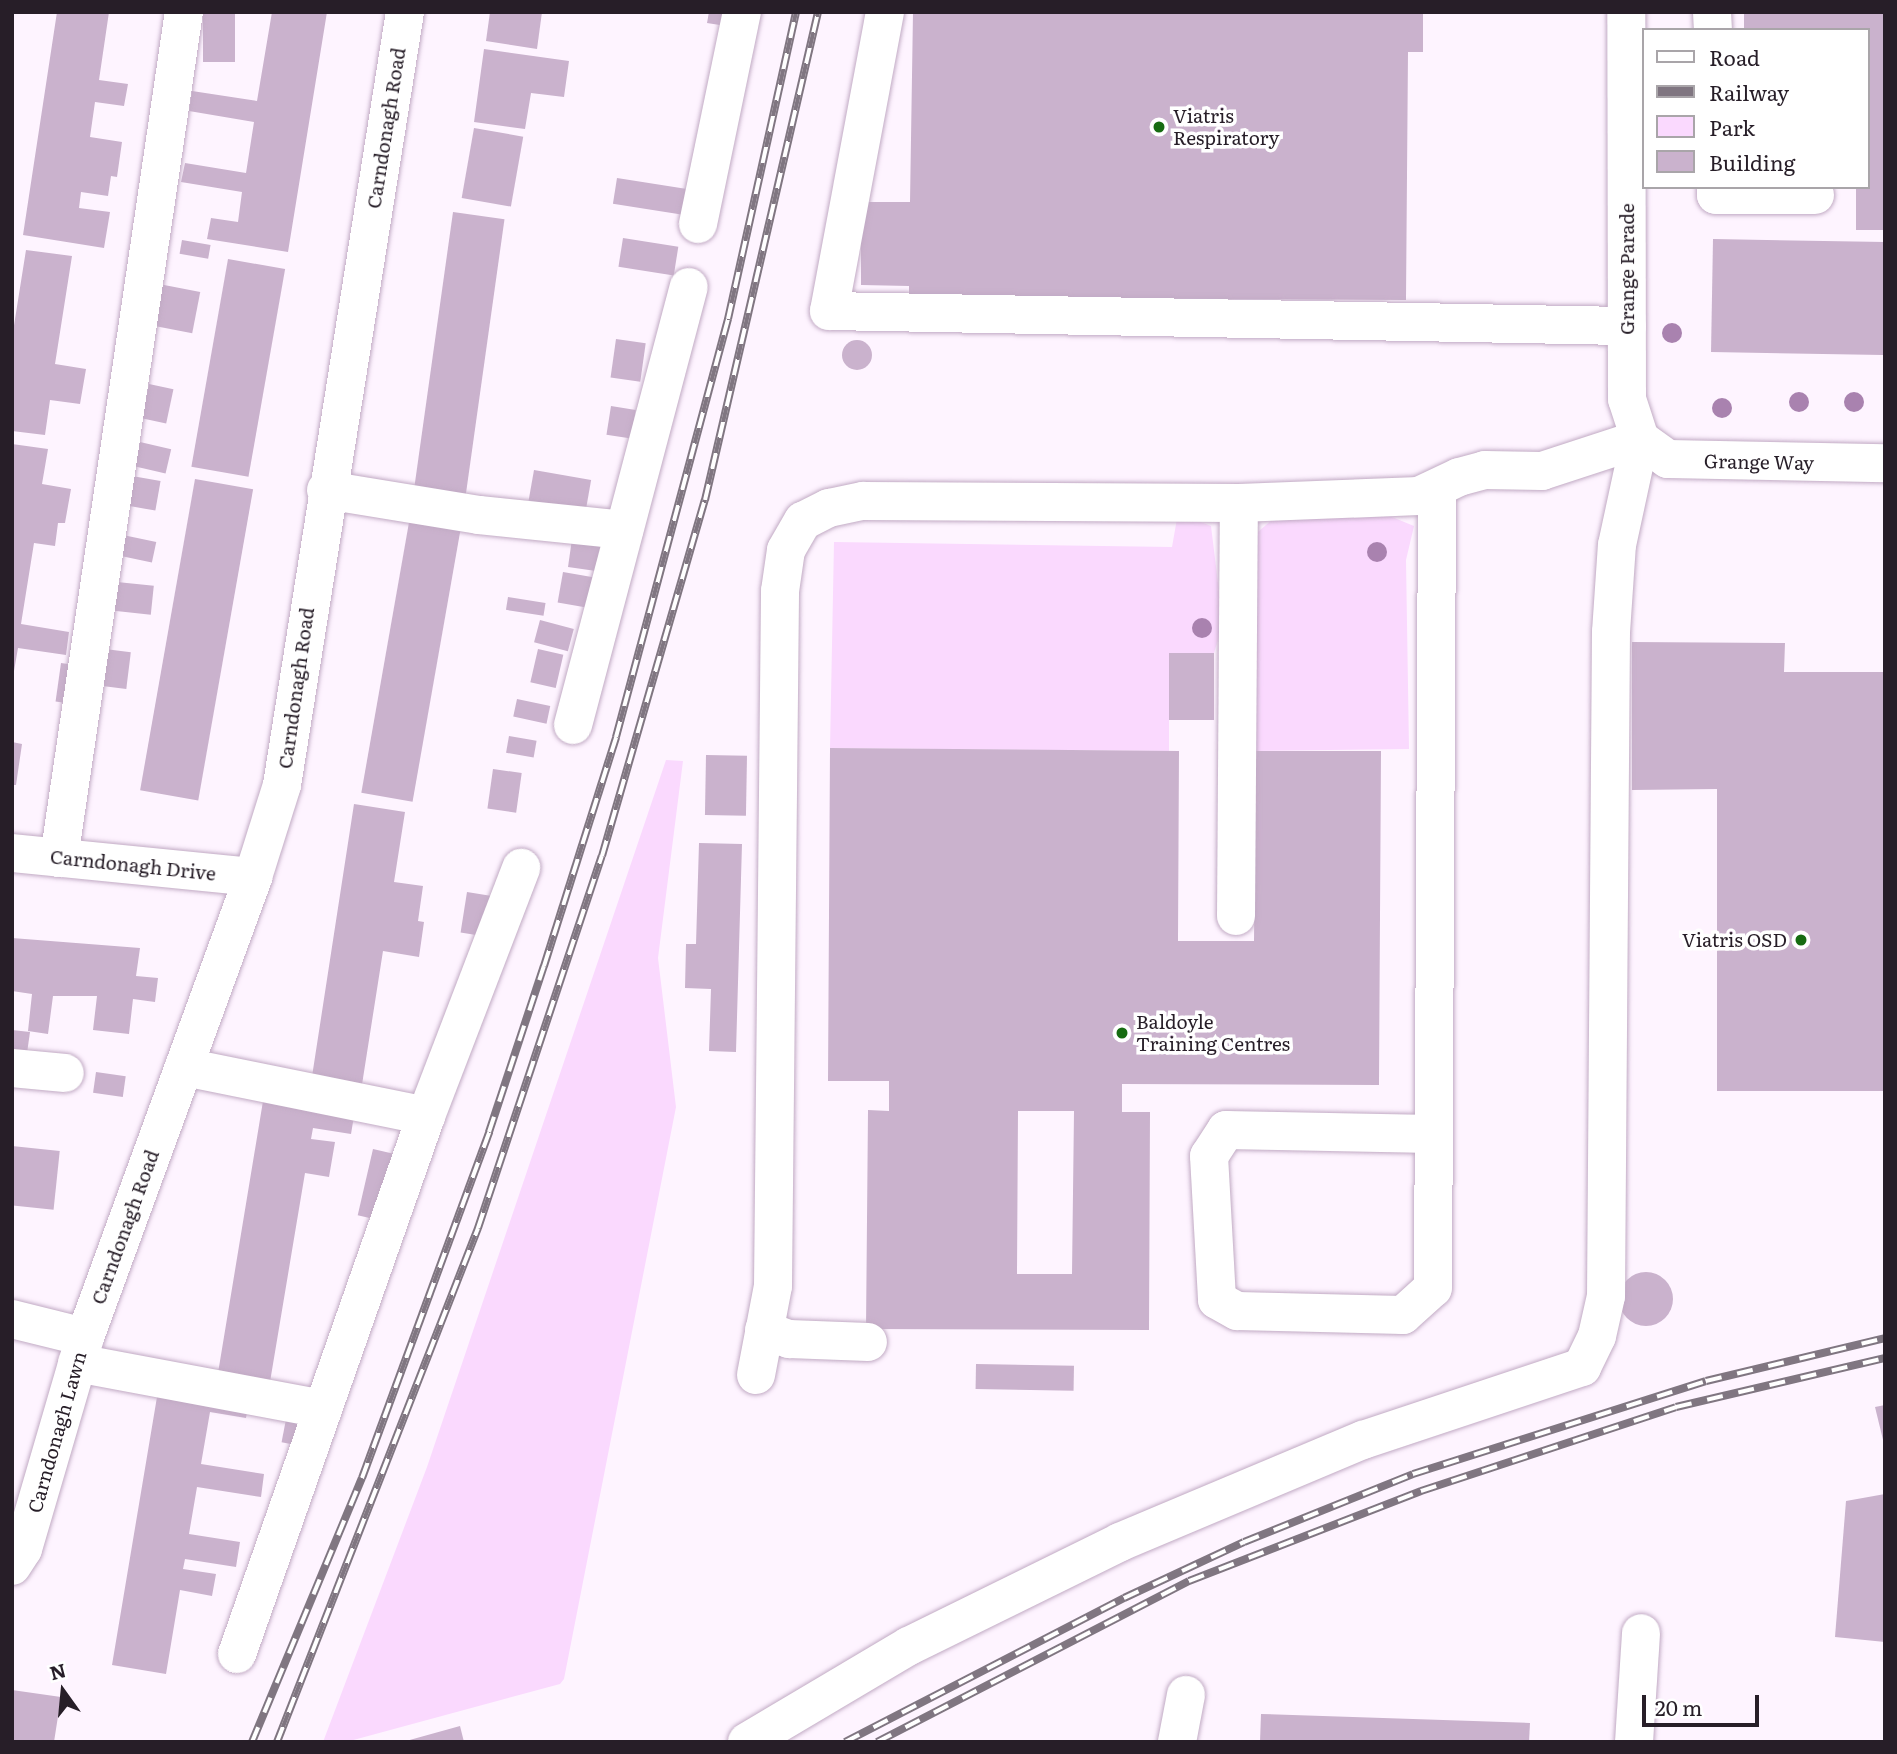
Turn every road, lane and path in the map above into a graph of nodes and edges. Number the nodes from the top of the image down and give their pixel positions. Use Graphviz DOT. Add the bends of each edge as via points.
graph roads {
  1 [pos="184,12"];
  2 [pos="405,12"];
  3 [pos="742,12"];
  4 [pos="885,12"];
  5 [pos="1626,12"];
  6 [pos="1716,189"];
  7 [pos="1815,195"];
  8 [pos="698,224"];
  9 [pos="689,287"];
  10 [pos="1627,326"];
  11 [pos="1640,439"];
  12 [pos="1885,463"];
  13 [pos="326,490"];
  14 [pos="1437,490"];
  15 [pos="1239,503"];
  16 [pos="624,530"];
  17 [pos="573,725"];
  18 [pos="12,853"];
  19 [pos="59,858"];
  20 [pos="521,869"];
  21 [pos="253,877"];
  22 [pos="1236,916"];
  23 [pos="184,1067"];
  24 [pos="12,1068"];
  25 [pos="65,1073"];
  26 [pos="426,1116"];
  27 [pos="1433,1135"];
  28 [pos="12,1319"];
  29 [pos="764,1330"];
  30 [pos="868,1342"];
  31 [pos="81,1350"];
  32 [pos="756,1375"];
  33 [pos="323,1409"];
  34 [pos="12,1566"];
  35 [pos="1641,1633"];
  36 [pos="237,1654"];
  37 [pos="1186,1695"];
  38 [pos="747,1742"];
  39 [pos="1177,1742"];
  40 [pos="1634,1742"];
  1 -- 19 [label="street"];
  2 -- 13 [label="street, Carndonagh Road"];
  3 -- 8 [label="street"];
  4 -- 10 [label="street" via="829,311"];
  5 -- 10 [label="street, Grange Parade"];
  6 -- 7 [label="street" via="1716,195"];
  9 -- 16 [label="street"];
  10 -- 11 [label="street, Grange Parade" via="1627,399"];
  11 -- 12 [label="street, Grange Way" via="1668,459"];
  11 -- 14 [label="street" via="1542,471 1485,470 1459,477"];
  11 -- 38 [label="street" via="1617,545 1611,632 1606,1296 1597,1336 1582,1367 1363,1440 1119,1542 909,1646"];
  13 -- 16 [label="street"];
  13 -- 21 [label="street, Carndonagh Road" via="282,785"];
  14 -- 15 [label="street" via="1368,501"];
  14 -- 27 [label="street"];
  15 -- 22 [label="street"];
  15 -- 29 [label="street" via="863,501 830,508 803,522 786,550 780,591 773,1286"];
  16 -- 17 [label="street"];
  18 -- 19 [label="street, Carndonagh Drive"];
  19 -- 21 [label="street, Carndonagh Drive"];
  20 -- 26 [label="street"];
  21 -- 23 [label="street, Carndonagh Road"];
  23 -- 26 [label="street"];
  23 -- 31 [label="street, Carndonagh Road"];
  24 -- 25 [label="street"];
  26 -- 33 [label="street"];
  27 -- 27 [label="street" via="1433,1288 1421,1302 1403,1315 1237,1311 1217,1300 1209,1156 1226,1130"];
  28 -- 31 [label="street"];
  29 -- 30 [label="street" via="789,1339"];
  29 -- 32 [label="street"];
  31 -- 33 [label="street"];
  31 -- 34 [label="street, Carndonagh Lawn" via="23,1549"];
  33 -- 36 [label="street"];
  35 -- 40 [label="street"];
  37 -- 39 [label="street"];
}
